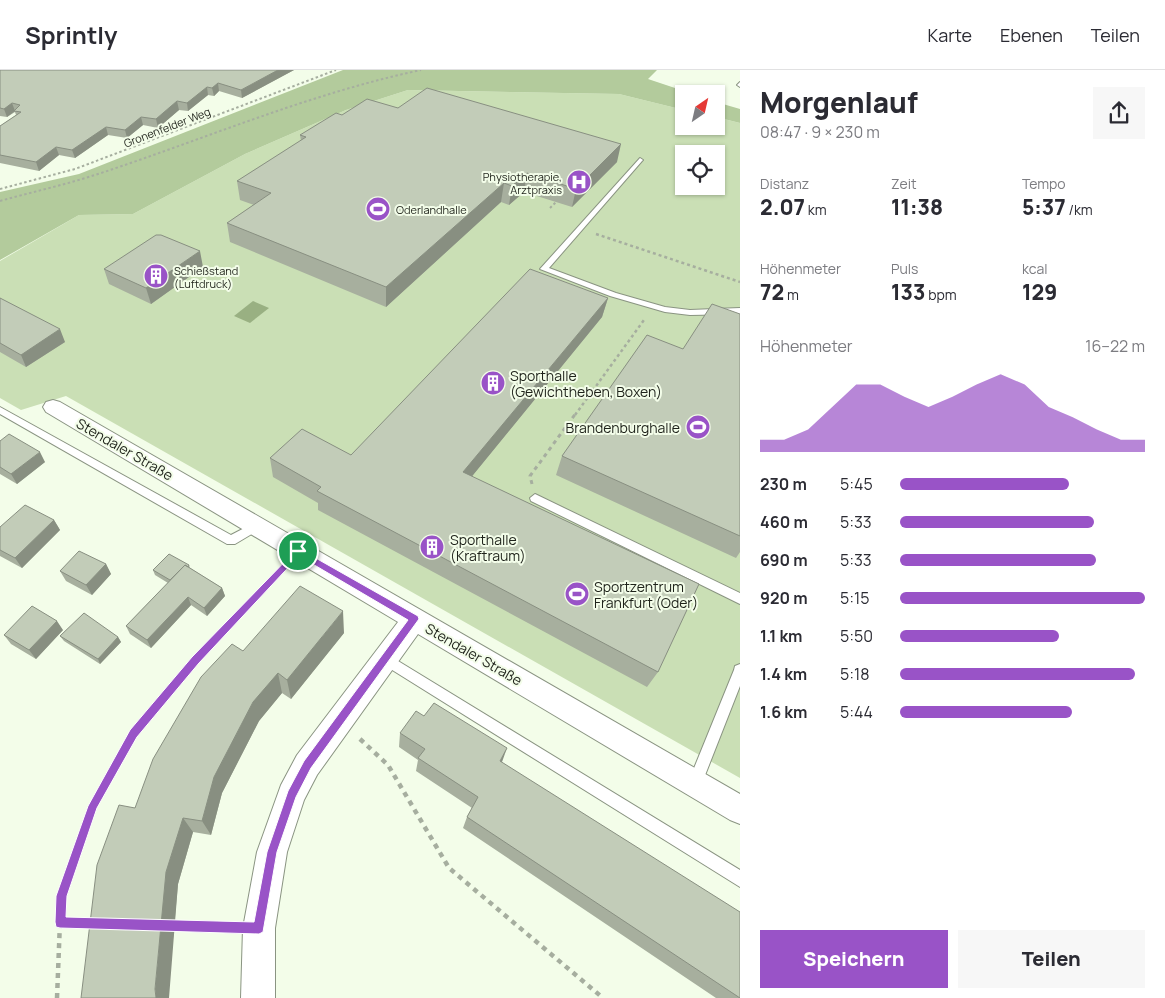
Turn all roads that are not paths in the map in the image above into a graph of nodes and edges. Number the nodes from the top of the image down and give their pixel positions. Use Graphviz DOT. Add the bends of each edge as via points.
graph roads {
  1 [pos="640,160"];
  2 [pos="740,311"];
  3 [pos="54,407"];
  4 [pos="0,410"];
  5 [pos="535,498"];
  6 [pos="256,526"];
  7 [pos="740,599"];
  8 [pos="414,619"];
  9 [pos="384,659"];
  10 [pos="740,670"];
  11 [pos="695,783"];
  12 [pos="740,810"];
  13 [pos="740,879"];
  14 [pos="258,998"];
  1 -- 2 [label="lane" via="544,270 653,307 685,312"];
  3 -- 6 [label="street, Stendaler Straße"];
  4 -- 6 [label="lane" via="231,541"];
  5 -- 7 [label="lane"];
  6 -- 8 [label="street, Stendaler Straße"];
  8 -- 9 [label="street"];
  8 -- 11 [label="street, Stendaler Straße"];
  9 -- 13 [label="lane"];
  9 -- 14 [label="street" via="307,765 291,795 272,852 259,928"];
  10 -- 11 [label="lane"];
  11 -- 12 [label="street, Stendaler Straße"];
}
